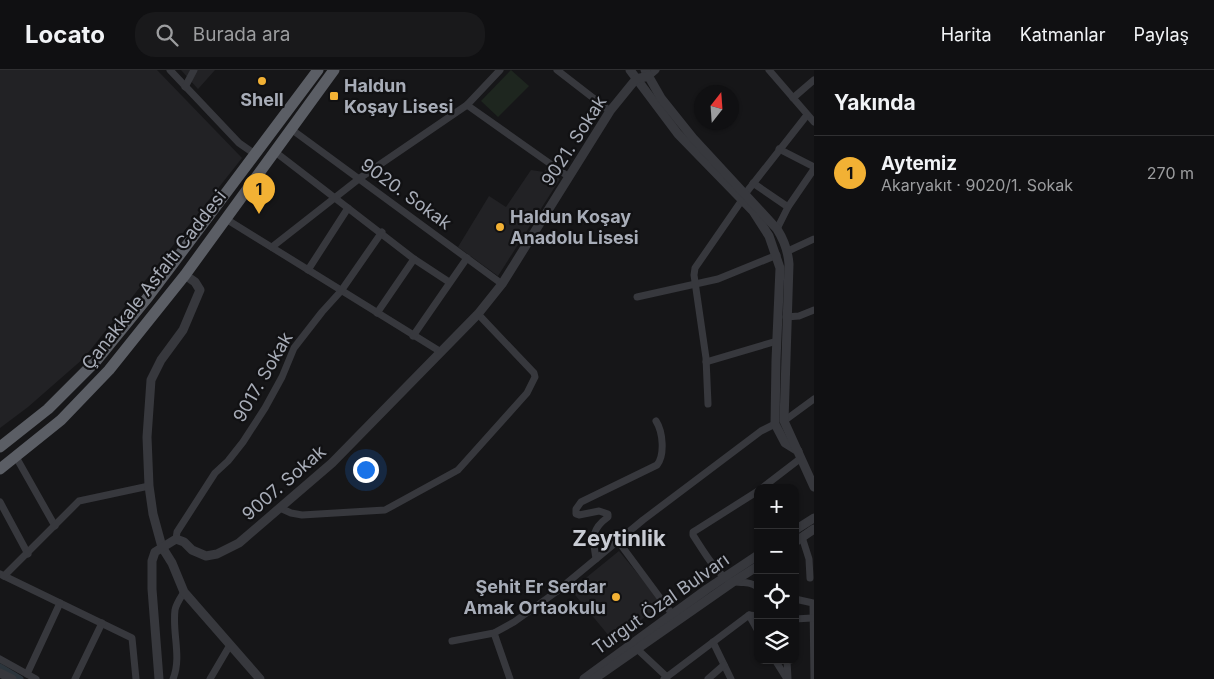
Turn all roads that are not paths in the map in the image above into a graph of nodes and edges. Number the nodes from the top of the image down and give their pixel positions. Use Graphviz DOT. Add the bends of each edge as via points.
graph roads {
  1 [pos="170,70"];
  2 [pos="194,70"];
  3 [pos="318,70"];
  4 [pos="334,70"];
  5 [pos="498,70"];
  6 [pos="557,70"];
  7 [pos="630,70"];
  8 [pos="769,70"];
  9 [pos="650,72"];
  10 [pos="636,79"];
  11 [pos="814,80"];
  12 [pos="185,87"];
  13 [pos="793,98"];
  14 [pos="466,105"];
  15 [pos="610,111"];
  16 [pos="807,115"];
  17 [pos="814,122"];
  18 [pos="291,129"];
  19 [pos="779,149"];
  20 [pos="274,151"];
  21 [pos="255,154"];
  22 [pos="814,168"];
  23 [pos="569,177"];
  24 [pos="360,178"];
  25 [pos="753,183"];
  26 [pos="744,197"];
  27 [pos="335,198"];
  28 [pos="788,207"];
  29 [pos="348,208"];
  30 [pos="226,219"];
  31 [pos="777,229"];
  32 [pos="382,232"];
  33 [pos="814,239"];
  34 [pos="272,247"];
  35 [pos="788,251"];
  36 [pos="778,255"];
  37 [pos="467,258"];
  38 [pos="414,259"];
  39 [pos="308,270"];
  40 [pos="185,275"];
  41 [pos="449,282"];
  42 [pos="502,284"];
  43 [pos="695,284"];
  44 [pos="341,291"];
  45 [pos="638,297"];
  46 [pos="814,310"];
  47 [pos="377,313"];
  48 [pos="478,314"];
  49 [pos="786,317"];
  50 [pos="413,336"];
  51 [pos="777,341"];
  52 [pos="441,352"];
  53 [pos="706,362"];
  54 [pos="814,399"];
  55 [pos="708,404"];
  56 [pos="656,421"];
  57 [pos="779,422"];
  58 [pos="0,447"];
  59 [pos="799,455"];
  60 [pos="16,457"];
  61 [pos="0,469"];
  62 [pos="766,484"];
  63 [pos="149,486"];
  64 [pos="814,487"];
  65 [pos="754,494"];
  66 [pos="0,502"];
  67 [pos="280,508"];
  68 [pos="814,518"];
  69 [pos="55,526"];
  70 [pos="797,529"];
  71 [pos="814,529"];
  72 [pos="176,539"];
  73 [pos="799,540"];
  74 [pos="618,541"];
  75 [pos="162,547"];
  76 [pos="28,554"];
  77 [pos="754,558"];
  78 [pos="596,559"];
  79 [pos="754,568"];
  80 [pos="2,575"];
  81 [pos="810,578"];
  82 [pos="728,580"];
  83 [pos="754,585"];
  84 [pos="184,592"];
  85 [pos="799,600"];
  86 [pos="60,603"];
  87 [pos="672,614"];
  88 [pos="749,615"];
  89 [pos="754,616"];
  90 [pos="812,618"];
  91 [pos="799,619"];
  92 [pos="102,623"];
  93 [pos="754,624"];
  94 [pos="494,633"];
  95 [pos="452,641"];
  96 [pos="713,642"];
  97 [pos="230,645"];
  98 [pos="634,647"];
  99 [pos="0,659"];
  100 [pos="778,664"];
  101 [pos="787,664"];
  102 [pos="724,665"];
  103 [pos="0,673"];
  104 [pos="26,674"];
  105 [pos="255,677"];
  106 [pos="666,678"];
  107 [pos="12,679"];
  108 [pos="36,679"];
  109 [pos="75,679"];
  110 [pos="136,679"];
  111 [pos="159,679"];
  112 [pos="173,679"];
  113 [pos="210,679"];
  114 [pos="510,679"];
  115 [pos="584,679"];
  116 [pos="594,679"];
  117 [pos="708,679"];
  118 [pos="732,679"];
  119 [pos="788,679"];
  120 [pos="814,679"];
  1 -- 12 [label="street"];
  2 -- 12 [label="street"];
  3 -- 21 [label="highway, Çanakkale Asfaltı Caddesi"];
  4 -- 18 [label="highway, Çanakkale Asfaltı Caddesi"];
  5 -- 14 [label="street"];
  6 -- 15 [label="street"];
  7 -- 10 [label="street"];
  8 -- 13 [label="street"];
  9 -- 10 [label="street"];
  9 -- 26 [label="street" via="661,98"];
  10 -- 15 [label="street, 9021. Sokak"];
  10 -- 26 [label="street" via="678,134"];
  11 -- 13 [label="street"];
  12 -- 21 [label="street" via="239,143"];
  13 -- 16 [label="street"];
  14 -- 23 [label="street"];
  14 -- 24 [label="street"];
  15 -- 23 [label="street, 9021. Sokak"];
  16 -- 17 [label="street"];
  16 -- 19 [label="street"];
  18 -- 20 [label="highway, Çanakkale Asfaltı Caddesi"];
  18 -- 24 [label="street, 9020. Sokak"];
  19 -- 22 [label="street"];
  19 -- 25 [label="street"];
  20 -- 27 [label="street"];
  20 -- 30 [label="highway, Çanakkale Asfaltı Caddesi"];
  21 -- 58 [label="highway, Çanakkale Asfaltı Caddesi" via="96,361 48,409"];
  22 -- 28 [label="street"];
  23 -- 42 [label="street, 9021. Sokak"];
  24 -- 27 [label="street"];
  24 -- 37 [label="street, 9020. Sokak"];
  25 -- 26 [label="street"];
  25 -- 28 [label="street"];
  26 -- 31 [label="street"];
  26 -- 36 [label="street" via="770,236"];
  26 -- 43 [label="street" via="695,268"];
  27 -- 29 [label="street"];
  27 -- 34 [label="street"];
  28 -- 31 [label="street"];
  29 -- 32 [label="street"];
  29 -- 39 [label="street"];
  30 -- 34 [label="street"];
  30 -- 40 [label="highway, Çanakkale Asfaltı Caddesi"];
  31 -- 35 [label="street"];
  32 -- 38 [label="street"];
  32 -- 44 [label="street, 9017. Sokak"];
  33 -- 35 [label="street"];
  34 -- 39 [label="street"];
  35 -- 36 [label="street"];
  35 -- 49 [label="street"];
  36 -- 43 [label="street" via="718,280"];
  36 -- 51 [label="street" via="781,280"];
  37 -- 41 [label="street"];
  37 -- 42 [label="street, 9020. Sokak"];
  38 -- 41 [label="street"];
  38 -- 47 [label="street"];
  39 -- 44 [label="street"];
  40 -- 60 [label="highway, Çanakkale Asfaltı Caddesi" via="109,370 61,420"];
  40 -- 63 [label="street" via="200,290 183,330 151,380 147,437"];
  41 -- 50 [label="street"];
  42 -- 48 [label="street, 9007. Sokak"];
  43 -- 45 [label="street"];
  43 -- 53 [label="street"];
  44 -- 47 [label="street"];
  44 -- 72 [label="street, 9017. Sokak" via="294,348 265,408 243,442 215,473 177,532"];
  46 -- 49 [label="street"];
  47 -- 50 [label="street"];
  48 -- 52 [label="street, 9007. Sokak"];
  48 -- 67 [label="street" via="535,377 527,393 458,470 385,510 302,515"];
  49 -- 57 [label="street"];
  50 -- 52 [label="street"];
  51 -- 53 [label="street"];
  51 -- 57 [label="street"];
  52 -- 67 [label="street, 9007. Sokak" via="332,463"];
  53 -- 55 [label="street"];
  54 -- 57 [label="street"];
  56 -- 78 [label="street" via="662,454 657,465 581,502 576,509 579,515 599,511 608,514 595,531"];
  57 -- 59 [label="street" via="785,443"];
  57 -- 74 [label="street" via="761,431"];
  59 -- 62 [label="street"];
  59 -- 64 [label="street"];
  60 -- 61 [label="highway, Çanakkale Asfaltı Caddesi"];
  60 -- 69 [label="street"];
  63 -- 69 [label="street" via="78,501"];
  63 -- 75 [label="street"];
  65 -- 82 [label="street" via="693,535"];
  66 -- 76 [label="street"];
  67 -- 72 [label="street, 9007. Sokak" via="239,544 217,554 206,556"];
  68 -- 70 [label="street"];
  69 -- 76 [label="street"];
  71 -- 73 [label="street"];
  72 -- 75 [label="street"];
  73 -- 81 [label="street" via="809,559"];
  74 -- 78 [label="street"];
  74 -- 87 [label="street"];
  75 -- 84 [label="street"];
  75 -- 111 [label="street" via="155,552 152,561"];
  76 -- 80 [label="street"];
  77 -- 82 [label="street, Turgut Özal Bulvarı"];
  78 -- 94 [label="street" via="556,592"];
  79 -- 82 [label="street, Turgut Özal Bulvarı"];
  80 -- 86 [label="street"];
  82 -- 83 [label="street"];
  82 -- 87 [label="street, Turgut Özal Bulvarı"];
  82 -- 98 [label="street, Turgut Özal Bulvarı"];
  84 -- 97 [label="street"];
  84 -- 112 [label="street" via="175,610 177,656"];
  85 -- 90 [label="street" via="813,604"];
  86 -- 92 [label="street"];
  86 -- 104 [label="street"];
  87 -- 98 [label="street, Turgut Özal Bulvarı"];
  88 -- 89 [label="street"];
  88 -- 93 [label="street"];
  88 -- 96 [label="street"];
  90 -- 91 [label="street"];
  90 -- 120 [label="street"];
  92 -- 109 [label="street"];
  92 -- 110 [label="street" via="132,638"];
  94 -- 95 [label="street"];
  94 -- 114 [label="street"];
  96 -- 102 [label="street"];
  96 -- 106 [label="street"];
  97 -- 105 [label="street"];
  97 -- 113 [label="street"];
  98 -- 106 [label="street"];
  98 -- 115 [label="street, Turgut Özal Bulvarı"];
  98 -- 116 [label="street, Turgut Özal Bulvarı"];
  99 -- 104 [label="street"];
  100 -- 119 [label="street"];
  101 -- 119 [label="street"];
  102 -- 117 [label="street"];
  102 -- 118 [label="street"];
  103 -- 107 [label="street"];
  104 -- 108 [label="street"];
}
